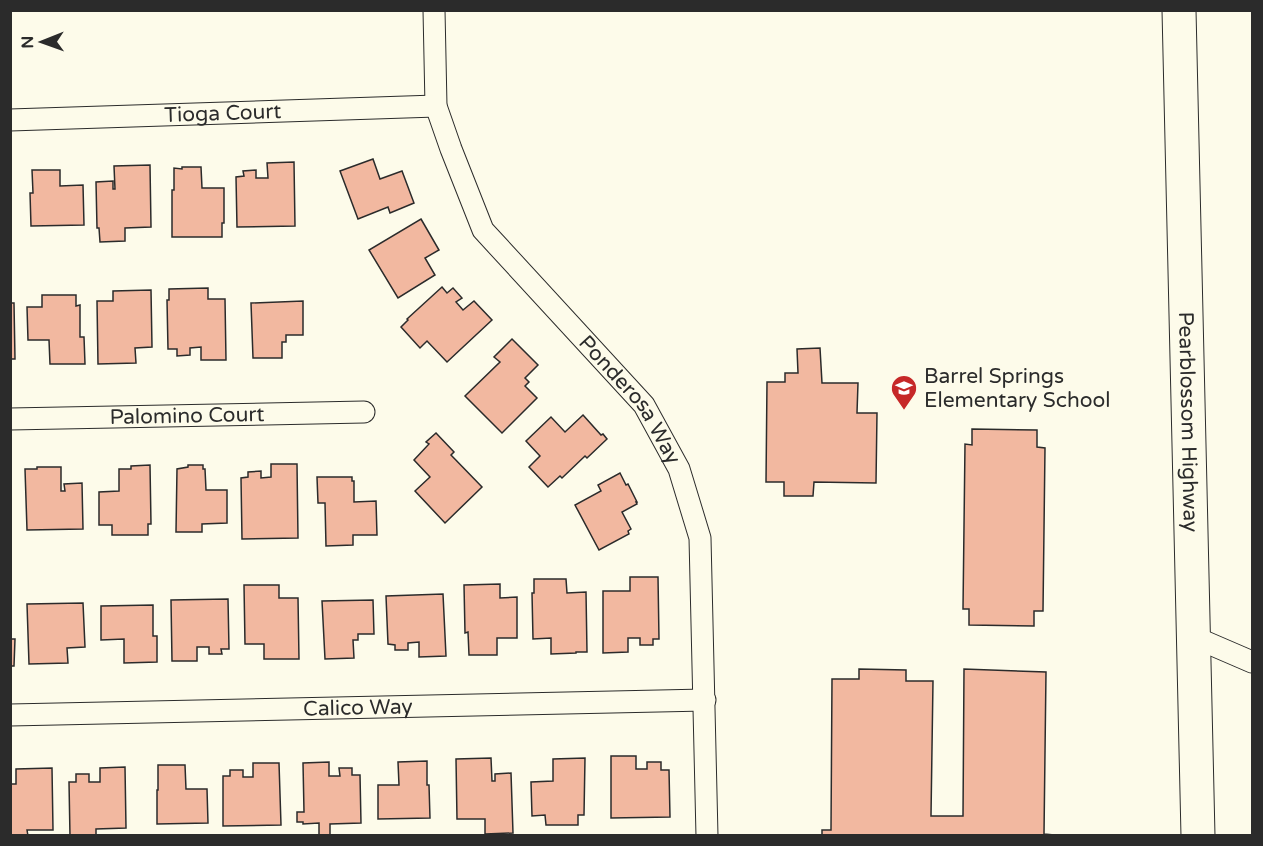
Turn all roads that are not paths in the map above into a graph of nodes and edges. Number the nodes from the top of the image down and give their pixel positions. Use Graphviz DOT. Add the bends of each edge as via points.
graph roads {
  1 [pos="435,10"];
  2 [pos="1179,10"];
  3 [pos="436,106"];
  4 [pos="10,120"];
  5 [pos="364,412"];
  6 [pos="10,419"];
  7 [pos="1194,637"];
  8 [pos="1252,662"];
  9 [pos="705,700"];
  10 [pos="10,715"];
  11 [pos="707,836"];
  12 [pos="1198,836"];
  1 -- 3 [label="street, Ponderosa Way"];
  2 -- 7 [label="main road, Pearblossom Highway"];
  3 -- 4 [label="street, Tioga Court"];
  3 -- 9 [label="street, Ponderosa Way" via="483,230 644,405 679,469 700,538"];
  5 -- 6 [label="street, Palomino Court"];
  7 -- 8 [label="street"];
  7 -- 12 [label="main road, Pearblossom Highway"];
  9 -- 10 [label="street, Calico Way"];
  9 -- 11 [label="street, Ponderosa Way"];
}
